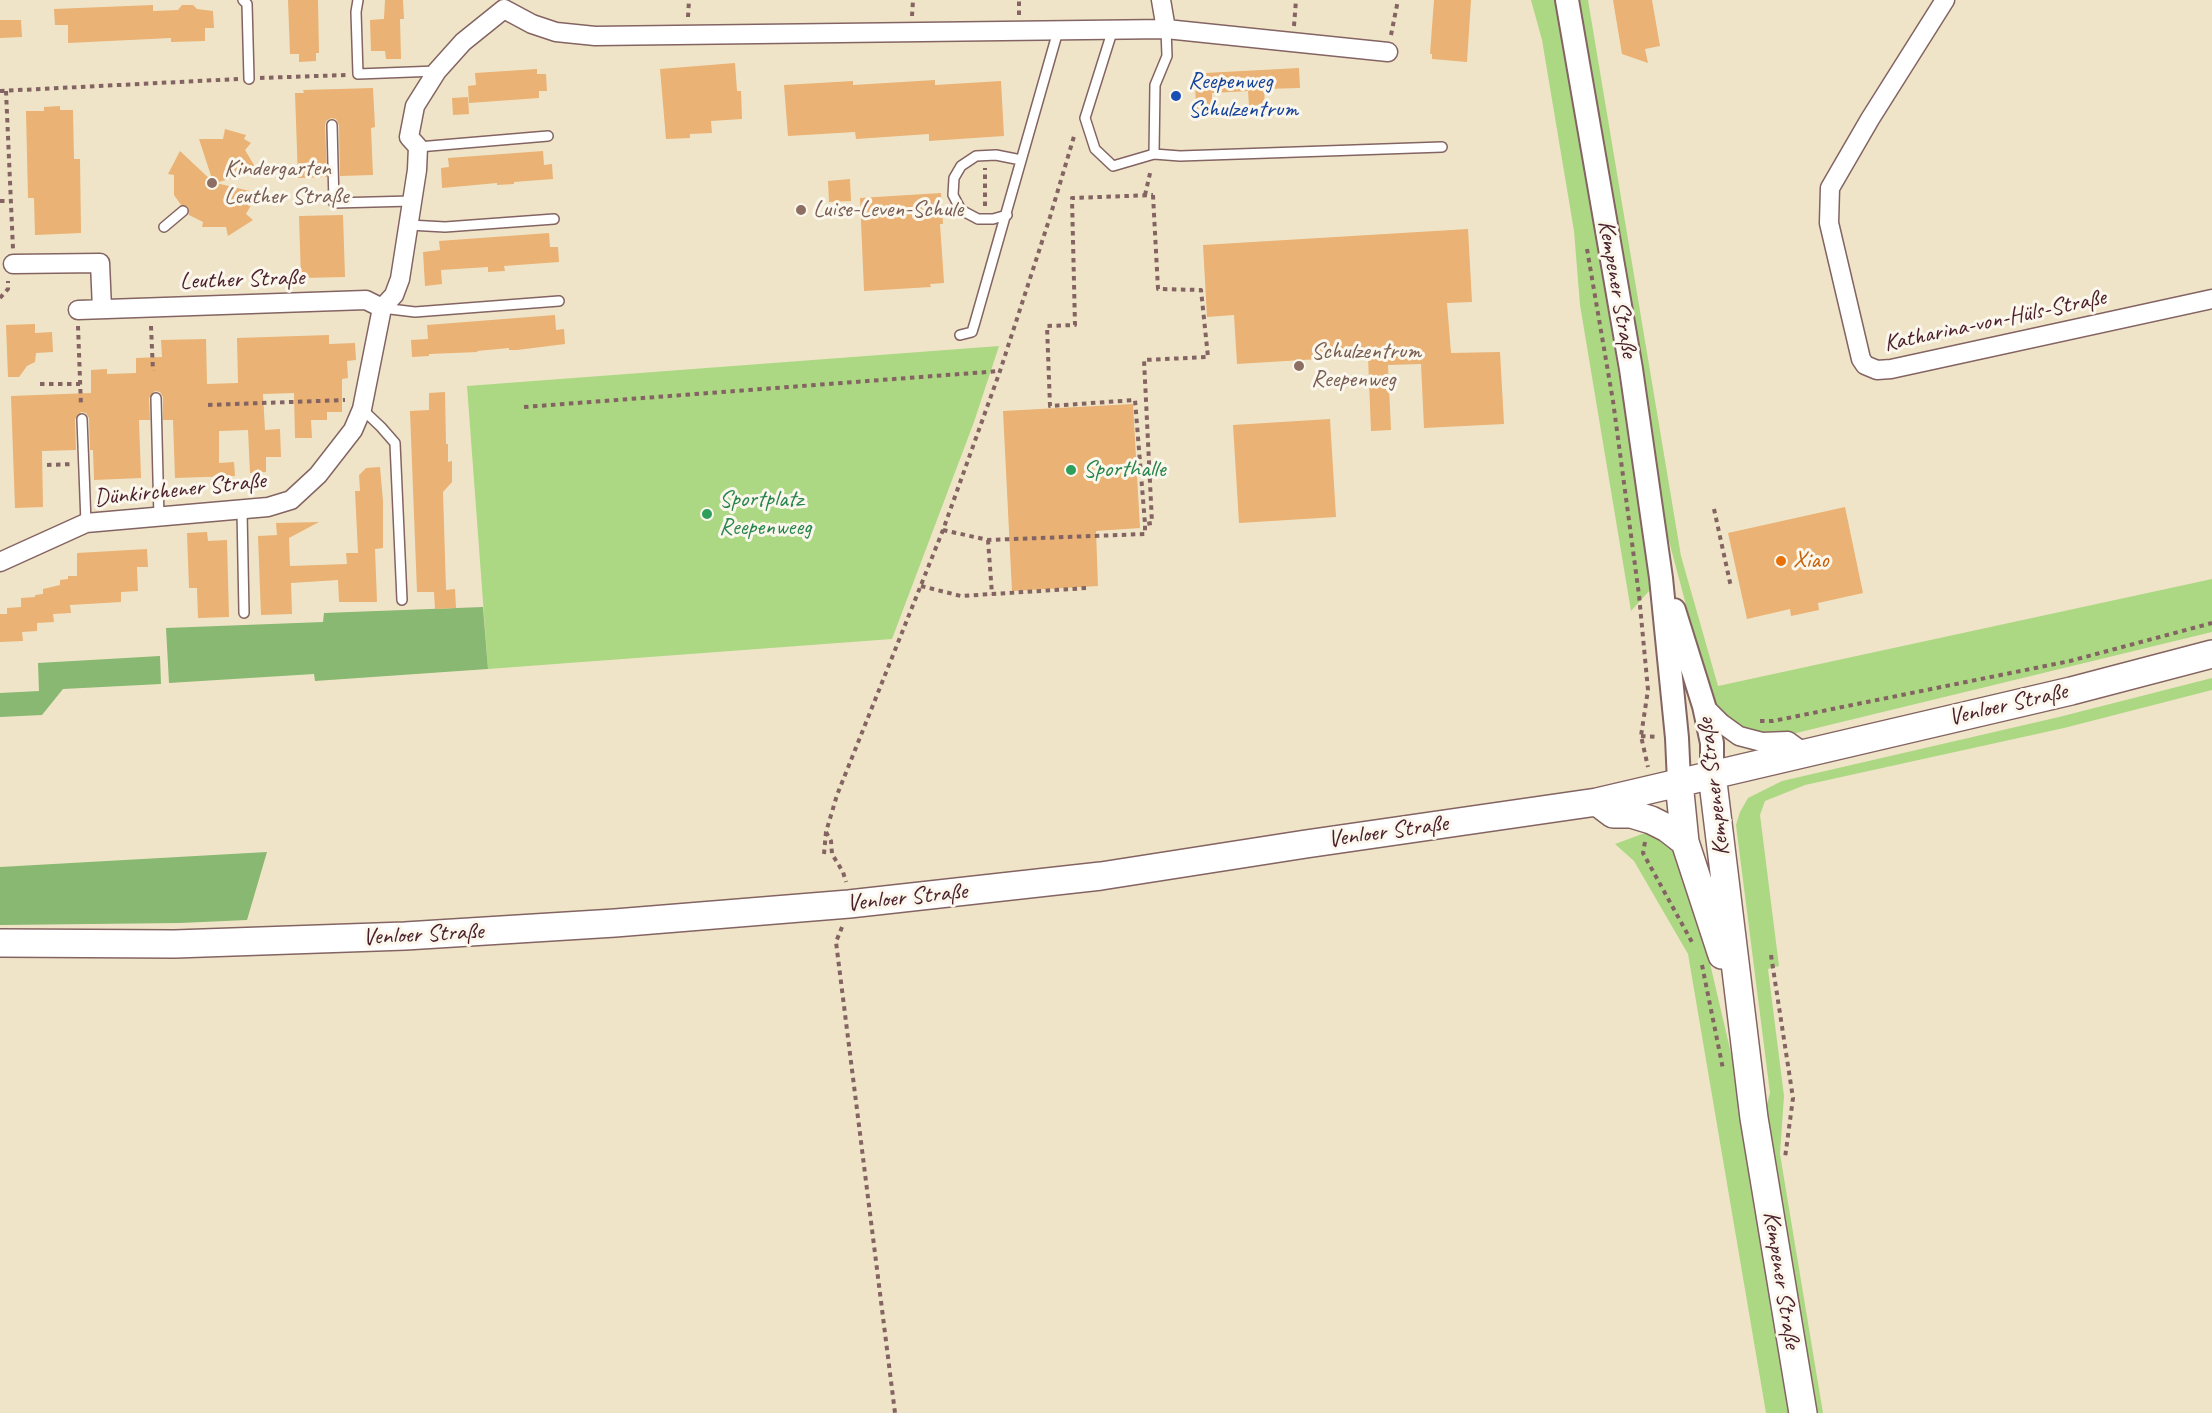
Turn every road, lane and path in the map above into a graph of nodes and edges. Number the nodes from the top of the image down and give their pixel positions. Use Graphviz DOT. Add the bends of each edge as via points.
graph roads {
  1 [pos="243,0"];
  2 [pos="358,0"];
  3 [pos="1161,0"];
  4 [pos="1296,0"];
  5 [pos="1398,0"];
  6 [pos="1567,0"];
  7 [pos="1945,0"];
  8 [pos="503,5"];
  9 [pos="1113,29"];
  10 [pos="1166,29"];
  11 [pos="1058,31"];
  12 [pos="1293,42"];
  13 [pos="1388,52"];
  14 [pos="437,71"];
  15 [pos="358,74"];
  16 [pos="249,79"];
  17 [pos="0,91"];
  18 [pos="6,91"];
  19 [pos="333,125"];
  20 [pos="1077,126"];
  21 [pos="548,136"];
  22 [pos="418,147"];
  23 [pos="1442,147"];
  24 [pos="1154,154"];
  25 [pos="985,155"];
  26 [pos="1021,160"];
  27 [pos="1145,195"];
  28 [pos="0,201"];
  29 [pos="10,201"];
  30 [pos="412,201"];
  31 [pos="183,211"];
  32 [pos="1007,215"];
  33 [pos="554,219"];
  34 [pos="985,219"];
  35 [pos="409,225"];
  36 [pos="164,227"];
  37 [pos="13,264"];
  38 [pos="2212,299"];
  39 [pos="559,302"];
  40 [pos="150,307"];
  41 [pos="382,308"];
  42 [pos="102,309"];
  43 [pos="78,310"];
  44 [pos="960,335"];
  45 [pos="153,371"];
  46 [pos="1000,371"];
  47 [pos="40,384"];
  48 [pos="80,384"];
  49 [pos="156,398"];
  50 [pos="363,404"];
  51 [pos="208,405"];
  52 [pos="524,407"];
  53 [pos="82,419"];
  54 [pos="85,463"];
  55 [pos="47,465"];
  56 [pos="1714,509"];
  57 [pos="242,511"];
  58 [pos="159,518"];
  59 [pos="86,523"];
  60 [pos="1144,524"];
  61 [pos="943,530"];
  62 [pos="988,540"];
  63 [pos="0,562"];
  64 [pos="1661,578"];
  65 [pos="921,586"];
  66 [pos="1731,587"];
  67 [pos="1087,588"];
  68 [pos="992,594"];
  69 [pos="402,600"];
  70 [pos="244,613"];
  71 [pos="2212,623"];
  72 [pos="2212,654"];
  73 [pos="1704,706"];
  74 [pos="1739,736"];
  75 [pos="1803,752"];
  76 [pos="1712,774"];
  77 [pos="1679,782"];
  78 [pos="1597,802"];
  79 [pos="1685,842"];
  80 [pos="824,854"];
  81 [pos="836,942"];
  82 [pos="0,943"];
  83 [pos="1771,955"];
  84 [pos="1740,1003"];
  85 [pos="1787,1166"];
  86 [pos="895,1413"];
  87 [pos="1803,1413"];
  1 -- 16 [label="lane" via="247,4"];
  2 -- 15 [label="lane"];
  3 -- 10 [label="street"];
  4 -- 12 [label="path"];
  5 -- 13 [label="path"];
  6 -- 64 [label="street, Kempener Straße" via="1631,369"];
  7 -- 38 [label="street, Katharina-von-Hüls-Straße" via="1830,188 1829,223 1865,365 1877,370 1891,369"];
  8 -- 11 [label="street" via="532,24 595,36"];
  8 -- 14 [label="street, Dünkirchener Straße"];
  9 -- 10 [label="street"];
  9 -- 11 [label="street"];
  9 -- 24 [label="lane" via="1085,118 1095,149 1113,166"];
  10 -- 12 [label="street"];
  10 -- 24 [label="lane" via="1167,56 1155,85"];
  11 -- 26 [label="lane"];
  12 -- 13 [label="street"];
  14 -- 15 [label="lane"];
  14 -- 22 [label="street, Dünkirchener Straße" via="415,106 410,122 409,137"];
  15 -- 16 [label="path"];
  16 -- 18 [label="path"];
  17 -- 18 [label="path"];
  18 -- 29 [label="path"];
  19 -- 30 [label="lane" via="334,203"];
  20 -- 46 [label="path"];
  21 -- 22 [label="lane"];
  22 -- 30 [label="street, Dünkirchener Straße"];
  23 -- 24 [label="lane"];
  24 -- 27 [label="path"];
  25 -- 26 [label="lane"];
  25 -- 34 [label="path"];
  25 -- 34 [label="lane" via="961,166 954,178 952,195 961,210"];
  26 -- 32 [label="lane"];
  27 -- 60 [label="path" via="1153,195 1158,289 1201,290 1208,357 1144,360 1152,523"];
  27 -- 60 [label="path" via="1072,198 1075,325 1047,326 1050,406 1135,400"];
  28 -- 29 [label="path"];
  29 -- 37 [label="path"];
  30 -- 35 [label="street, Dünkirchener Straße"];
  31 -- 36 [label="lane"];
  32 -- 34 [label="lane"];
  32 -- 44 [label="lane" via="972,332"];
  33 -- 35 [label="lane" via="445,227"];
  35 -- 41 [label="street, Dünkirchener Straße" via="400,279 394,295"];
  37 -- 42 [label="street" via="100,263"];
  39 -- 41 [label="lane" via="415,312"];
  40 -- 41 [label="street, Leuther Straße" via="366,300"];
  40 -- 42 [label="street, Leuther Straße"];
  40 -- 45 [label="path"];
  41 -- 50 [label="street, Dünkirchener Straße"];
  42 -- 43 [label="street, Leuther Straße"];
  43 -- 48 [label="path"];
  46 -- 52 [label="path"];
  46 -- 61 [label="path"];
  47 -- 48 [label="path"];
  48 -- 53 [label="path"];
  49 -- 58 [label="lane"];
  50 -- 51 [label="path"];
  50 -- 57 [label="street, Dünkirchener Straße" via="353,430 318,475 291,500"];
  50 -- 69 [label="lane" via="394,443"];
  53 -- 54 [label="lane"];
  54 -- 55 [label="path"];
  54 -- 59 [label="lane"];
  56 -- 66 [label="path"];
  57 -- 58 [label="street, Dünkirchener Straße"];
  57 -- 70 [label="lane"];
  58 -- 59 [label="street, Dünkirchener Straße"];
  59 -- 63 [label="street, Dünkirchener Straße"];
  60 -- 62 [label="path" via="1145,534"];
  61 -- 62 [label="path"];
  61 -- 65 [label="path"];
  62 -- 68 [label="path"];
  64 -- 73 [label="street, Kempener Straße"];
  64 -- 77 [label="street, Kempener Straße"];
  65 -- 68 [label="path" via="961,596"];
  65 -- 80 [label="path" via="834,805"];
  67 -- 68 [label="path"];
  71 -- 74 [label="path" via="2070,661 1773,721 1751,721"];
  72 -- 75 [label="main road, Venloer Straße" via="2072,691"];
  73 -- 74 [label="street"];
  73 -- 76 [label="street, Kempener Straße" via="1712,743"];
  74 -- 75 [label="street" via="1762,742 1788,741"];
  75 -- 76 [label="main road, Venloer Straße"];
  76 -- 77 [label="main road, Venloer Straße"];
  76 -- 84 [label="main road, Kempener Straße"];
  77 -- 78 [label="main road, Venloer Straße"];
  77 -- 79 [label="main road, Kempener Straße"];
  78 -- 79 [label="main road" via="1613,814 1651,820"];
  78 -- 82 [label="main road, Venloer Straße" via="1101,876 837,905 405,936 175,944"];
  79 -- 84 [label="main road, Kempener Straße"];
  81 -- 86 [label="path"];
  83 -- 85 [label="path" via="1793,1098 1785,1154"];
  84 -- 87 [label="main road, Kempener Straße" via="1754,1118"];
}
